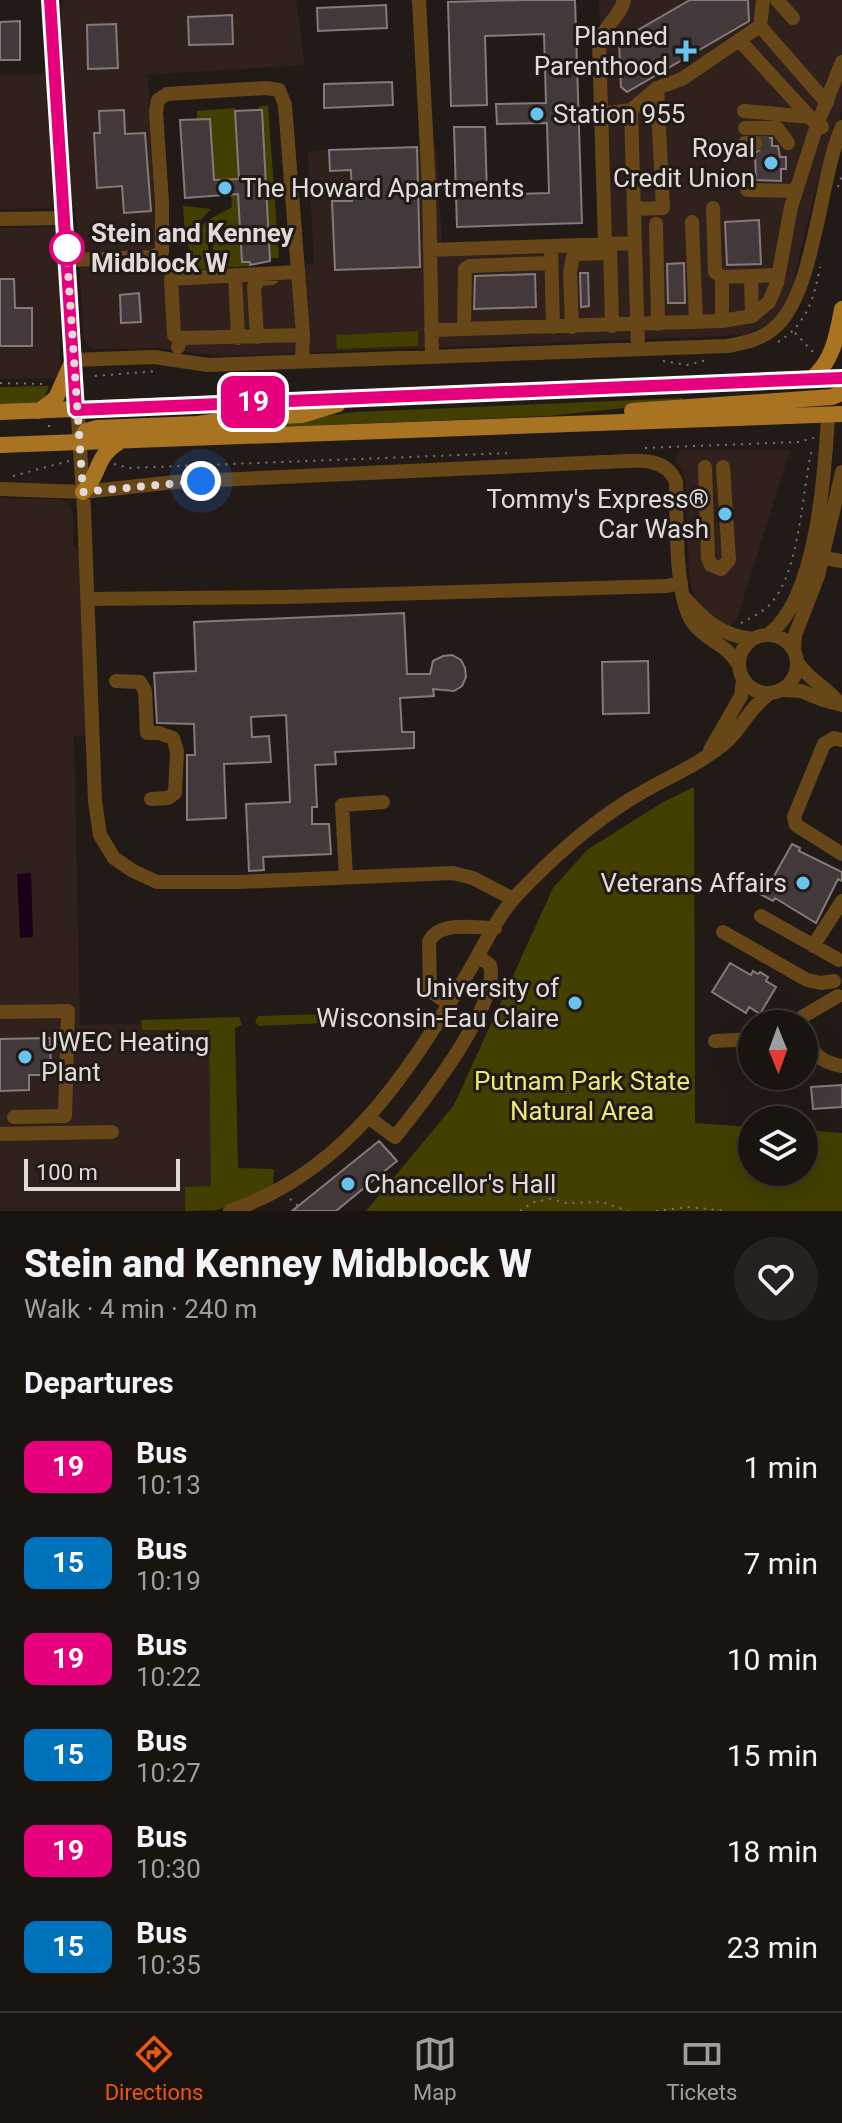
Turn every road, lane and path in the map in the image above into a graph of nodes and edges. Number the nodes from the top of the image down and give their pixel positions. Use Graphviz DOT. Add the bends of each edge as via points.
graph roads {
  1 [pos="51,0"];
  2 [pos="419,0"];
  3 [pos="624,0"];
  4 [pos="763,0"];
  5 [pos="777,0"];
  6 [pos="793,18"];
  7 [pos="760,26"];
  8 [pos="740,41"];
  9 [pos="842,62"];
  10 [pos="657,88"];
  11 [pos="827,103"];
  12 [pos="631,110"];
  13 [pos="744,111"];
  14 [pos="602,114"];
  15 [pos="814,121"];
  16 [pos="840,130"];
  17 [pos="748,138"];
  18 [pos="812,143"];
  19 [pos="747,190"];
  20 [pos="796,191"];
  21 [pos="713,208"];
  22 [pos="634,209"];
  23 [pos="65,218"];
  24 [pos="0,219"];
  25 [pos="692,222"];
  26 [pos="656,224"];
  27 [pos="635,243"];
  28 [pos="551,246"];
  29 [pos="609,247"];
  30 [pos="456,249"];
  31 [pos="430,250"];
  32 [pos="67,260"];
  33 [pos="551,263"];
  34 [pos="514,264"];
  35 [pos="456,269"];
  36 [pos="294,272"];
  37 [pos="235,275"];
  38 [pos="778,275"];
  39 [pos="751,276"];
  40 [pos="722,277"];
  41 [pos="842,309"];
  42 [pos="752,316"];
  43 [pos="722,321"];
  44 [pos="696,322"];
  45 [pos="658,324"];
  46 [pos="637,325"];
  47 [pos="612,326"];
  48 [pos="553,327"];
  49 [pos="572,327"];
  50 [pos="461,329"];
  51 [pos="431,330"];
  52 [pos="794,332"];
  53 [pos="303,335"];
  54 [pos="257,337"];
  55 [pos="181,338"];
  56 [pos="238,338"];
  57 [pos="842,347"];
  58 [pos="638,349"];
  59 [pos="432,356"];
  60 [pos="174,359"];
  61 [pos="73,360"];
  62 [pos="302,360"];
  63 [pos="822,360"];
  64 [pos="811,379"];
  65 [pos="0,383"];
  66 [pos="54,384"];
  67 [pos="839,390"];
  68 [pos="358,398"];
  69 [pos="76,410"];
  70 [pos="38,411"];
  71 [pos="0,412"];
  72 [pos="835,414"];
  73 [pos="560,424"];
  74 [pos="827,434"];
  75 [pos="119,442"];
  76 [pos="0,445"];
  77 [pos="645,448"];
  78 [pos="812,451"];
  79 [pos="79,452"];
  80 [pos="520,453"];
  81 [pos="100,461"];
  82 [pos="705,467"];
  83 [pos="723,467"];
  84 [pos="842,472"];
  85 [pos="11,477"];
  86 [pos="0,489"];
  87 [pos="83,492"];
  88 [pos="823,558"];
  89 [pos="842,561"];
  90 [pos="682,591"];
  91 [pos="88,599"];
  92 [pos="769,634"];
  93 [pos="730,635"];
  94 [pos="752,639"];
  95 [pos="794,648"];
  96 [pos="798,663"];
  97 [pos="738,664"];
  98 [pos="743,680"];
  99 [pos="116,681"];
  100 [pos="784,690"];
  101 [pos="769,694"];
  102 [pos="840,703"];
  103 [pos="842,740"];
  104 [pos="708,753"];
  105 [pos="151,799"];
  106 [pos="383,802"];
  107 [pos="842,854"];
  108 [pos="346,877"];
  109 [pos="513,899"];
  110 [pos="842,901"];
  111 [pos="761,916"];
  112 [pos="495,928"];
  113 [pos="723,932"];
  114 [pos="813,946"];
  115 [pos="478,956"];
  116 [pos="840,957"];
  117 [pos="838,992"];
  118 [pos="449,1004"];
  119 [pos="816,1010"];
  120 [pos="0,1012"];
  121 [pos="69,1029"];
  122 [pos="109,1036"];
  123 [pos="738,1040"];
  124 [pos="715,1041"];
  125 [pos="818,1059"];
  126 [pos="842,1066"];
  127 [pos="14,1117"];
  128 [pos="368,1117"];
  129 [pos="112,1132"];
  130 [pos="0,1134"];
  131 [pos="281,1190"];
  132 [pos="298,1206"];
  133 [pos="230,1211"];
  134 [pos="520,1211"];
  135 [pos="628,1211"];
  136 [pos="656,1211"];
  137 [pos="727,1211"];
  1 -- 23 [label="street"];
  2 -- 31 [label="street"];
  3 -- 14 [label="street" via="599,42"];
  4 -- 7 [label="street"];
  5 -- 6 [label="street"];
  7 -- 8 [label="street"];
  7 -- 11 [label="street"];
  8 -- 10 [label="street" via="682,79"];
  8 -- 15 [label="street"];
  9 -- 11 [label="street"];
  10 -- 12 [label="street"];
  10 -- 22 [label="street" via="663,208"];
  11 -- 15 [label="street"];
  12 -- 14 [label="street"];
  12 -- 22 [label="street"];
  13 -- 15 [label="street"];
  14 -- 29 [label="street"];
  15 -- 16 [label="street"];
  15 -- 18 [label="street"];
  16 -- 58 [label="street" via="798,294 780,324 761,337 727,346"];
  17 -- 18 [label="street" via="777,128 780,143"];
  18 -- 20 [label="street"];
  19 -- 20 [label="street"];
  20 -- 38 [label="street"];
  21 -- 40 [label="street" via="715,272"];
  22 -- 27 [label="street"];
  23 -- 24 [label="street"];
  23 -- 32 [label="street"];
  25 -- 44 [label="street"];
  26 -- 45 [label="street"];
  27 -- 29 [label="street"];
  27 -- 46 [label="street"];
  28 -- 29 [label="street"];
  28 -- 30 [label="street"];
  28 -- 33 [label="street"];
  29 -- 47 [label="street"];
  29 -- 49 [label="street" via="573,257"];
  30 -- 31 [label="street"];
  30 -- 35 [label="street"];
  31 -- 51 [label="street"];
  32 -- 36 [label="street" via="152,257 162,252 158,100 167,94 266,88 279,90 285,105"];
  32 -- 61 [label="street"];
  33 -- 34 [label="street"];
  33 -- 48 [label="street"];
  34 -- 35 [label="street" via="506,259 467,261"];
  34 -- 50 [label="street" via="465,269"];
  35 -- 50 [label="street"];
  36 -- 37 [label="street"];
  36 -- 53 [label="street"];
  36 -- 54 [label="street" via="256,282"];
  37 -- 55 [label="street" via="171,279 174,335"];
  37 -- 56 [label="street"];
  38 -- 39 [label="street"];
  38 -- 42 [label="street" via="769,302"];
  39 -- 40 [label="street"];
  39 -- 42 [label="street"];
  40 -- 43 [label="street"];
  41 -- 64 [label="main road" via="830,356"];
  42 -- 43 [label="street"];
  43 -- 44 [label="street"];
  44 -- 45 [label="street"];
  45 -- 46 [label="street"];
  46 -- 47 [label="street"];
  46 -- 58 [label="street"];
  47 -- 49 [label="street"];
  48 -- 49 [label="street"];
  48 -- 50 [label="street"];
  50 -- 51 [label="street"];
  51 -- 59 [label="street"];
  52 -- 63 [label="path"];
  53 -- 54 [label="street"];
  53 -- 62 [label="street"];
  54 -- 56 [label="street"];
  55 -- 56 [label="street"];
  55 -- 60 [label="street"];
  57 -- 67 [label="main road"];
  58 -- 59 [label="street"];
  59 -- 62 [label="street"];
  60 -- 61 [label="street"];
  60 -- 62 [label="street" via="208,365"];
  61 -- 69 [label="street"];
  61 -- 70 [label="main road" via="56,398"];
  64 -- 67 [label="main road"];
  64 -- 68 [label="main road"];
  65 -- 66 [label="path"];
  67 -- 72 [label="main road"];
  67 -- 73 [label="main road" via="610,412"];
  68 -- 69 [label="main road"];
  68 -- 79 [label="main road" via="302,415 91,429"];
  69 -- 70 [label="main road"];
  69 -- 79 [label="street"];
  70 -- 71 [label="main road"];
  72 -- 73 [label="main road"];
  72 -- 74 [label="street"];
  73 -- 75 [label="main road"];
  74 -- 77 [label="path" via="798,442"];
  74 -- 92 [label="street" via="807,565 787,615"];
  75 -- 79 [label="main road"];
  75 -- 81 [label="main road"];
  76 -- 79 [label="main road"];
  78 -- 93 [label="path" via="794,549 779,593"];
  79 -- 85 [label="path"];
  79 -- 87 [label="street"];
  80 -- 81 [label="path" via="129,468"];
  81 -- 87 [label="main road"];
  82 -- 83 [label="street" via="708,558 721,569 729,560"];
  84 -- 88 [label="street"];
  86 -- 87 [label="street"];
  87 -- 90 [label="street" via="175,482 650,461 667,468 676,482"];
  87 -- 91 [label="street"];
  88 -- 89 [label="street"];
  88 -- 95 [label="street"];
  90 -- 91 [label="street" via="667,586"];
  90 -- 93 [label="street" via="709,624"];
  90 -- 97 [label="street" via="695,626 729,650"];
  91 -- 108 [label="street" via="95,801 100,835 114,858 168,883"];
  92 -- 94 [label="street"];
  92 -- 95 [label="street"];
  93 -- 94 [label="street"];
  94 -- 97 [label="street"];
  95 -- 96 [label="street"];
  96 -- 100 [label="street"];
  96 -- 102 [label="street"];
  97 -- 98 [label="street"];
  98 -- 101 [label="street"];
  98 -- 104 [label="street" via="741,696"];
  99 -- 105 [label="street" via="140,682 147,733 173,738 177,751 175,793"];
  100 -- 101 [label="street"];
  100 -- 102 [label="street"];
  101 -- 104 [label="street"];
  103 -- 107 [label="street" via="824,744 794,817 796,825"];
  104 -- 109 [label="street" via="582,833"];
  106 -- 108 [label="street" via="342,805"];
  108 -- 109 [label="street" via="453,873"];
  109 -- 112 [label="street"];
  110 -- 114 [label="street"];
  111 -- 114 [label="street"];
  112 -- 115 [label="street"];
  112 -- 118 [label="street" via="451,928 432,936 430,991"];
  113 -- 117 [label="street"];
  114 -- 116 [label="street"];
  115 -- 118 [label="street"];
  115 -- 128 [label="street" via="492,974 461,1048 395,1137"];
  116 -- 117 [label="street" via="833,970"];
  117 -- 119 [label="street"];
  118 -- 128 [label="street" via="407,1071"];
  120 -- 121 [label="street" via="68,1011"];
  121 -- 122 [label="path" via="75,1035"];
  121 -- 127 [label="street" via="65,1116"];
  123 -- 124 [label="street"];
  125 -- 126 [label="street"];
  128 -- 131 [label="street" via="343,1144"];
  129 -- 130 [label="street"];
  131 -- 132 [label="path"];
  131 -- 133 [label="street"];
  134 -- 135 [label="path" via="550,1199 602,1202"];
  136 -- 137 [label="path"];
}
